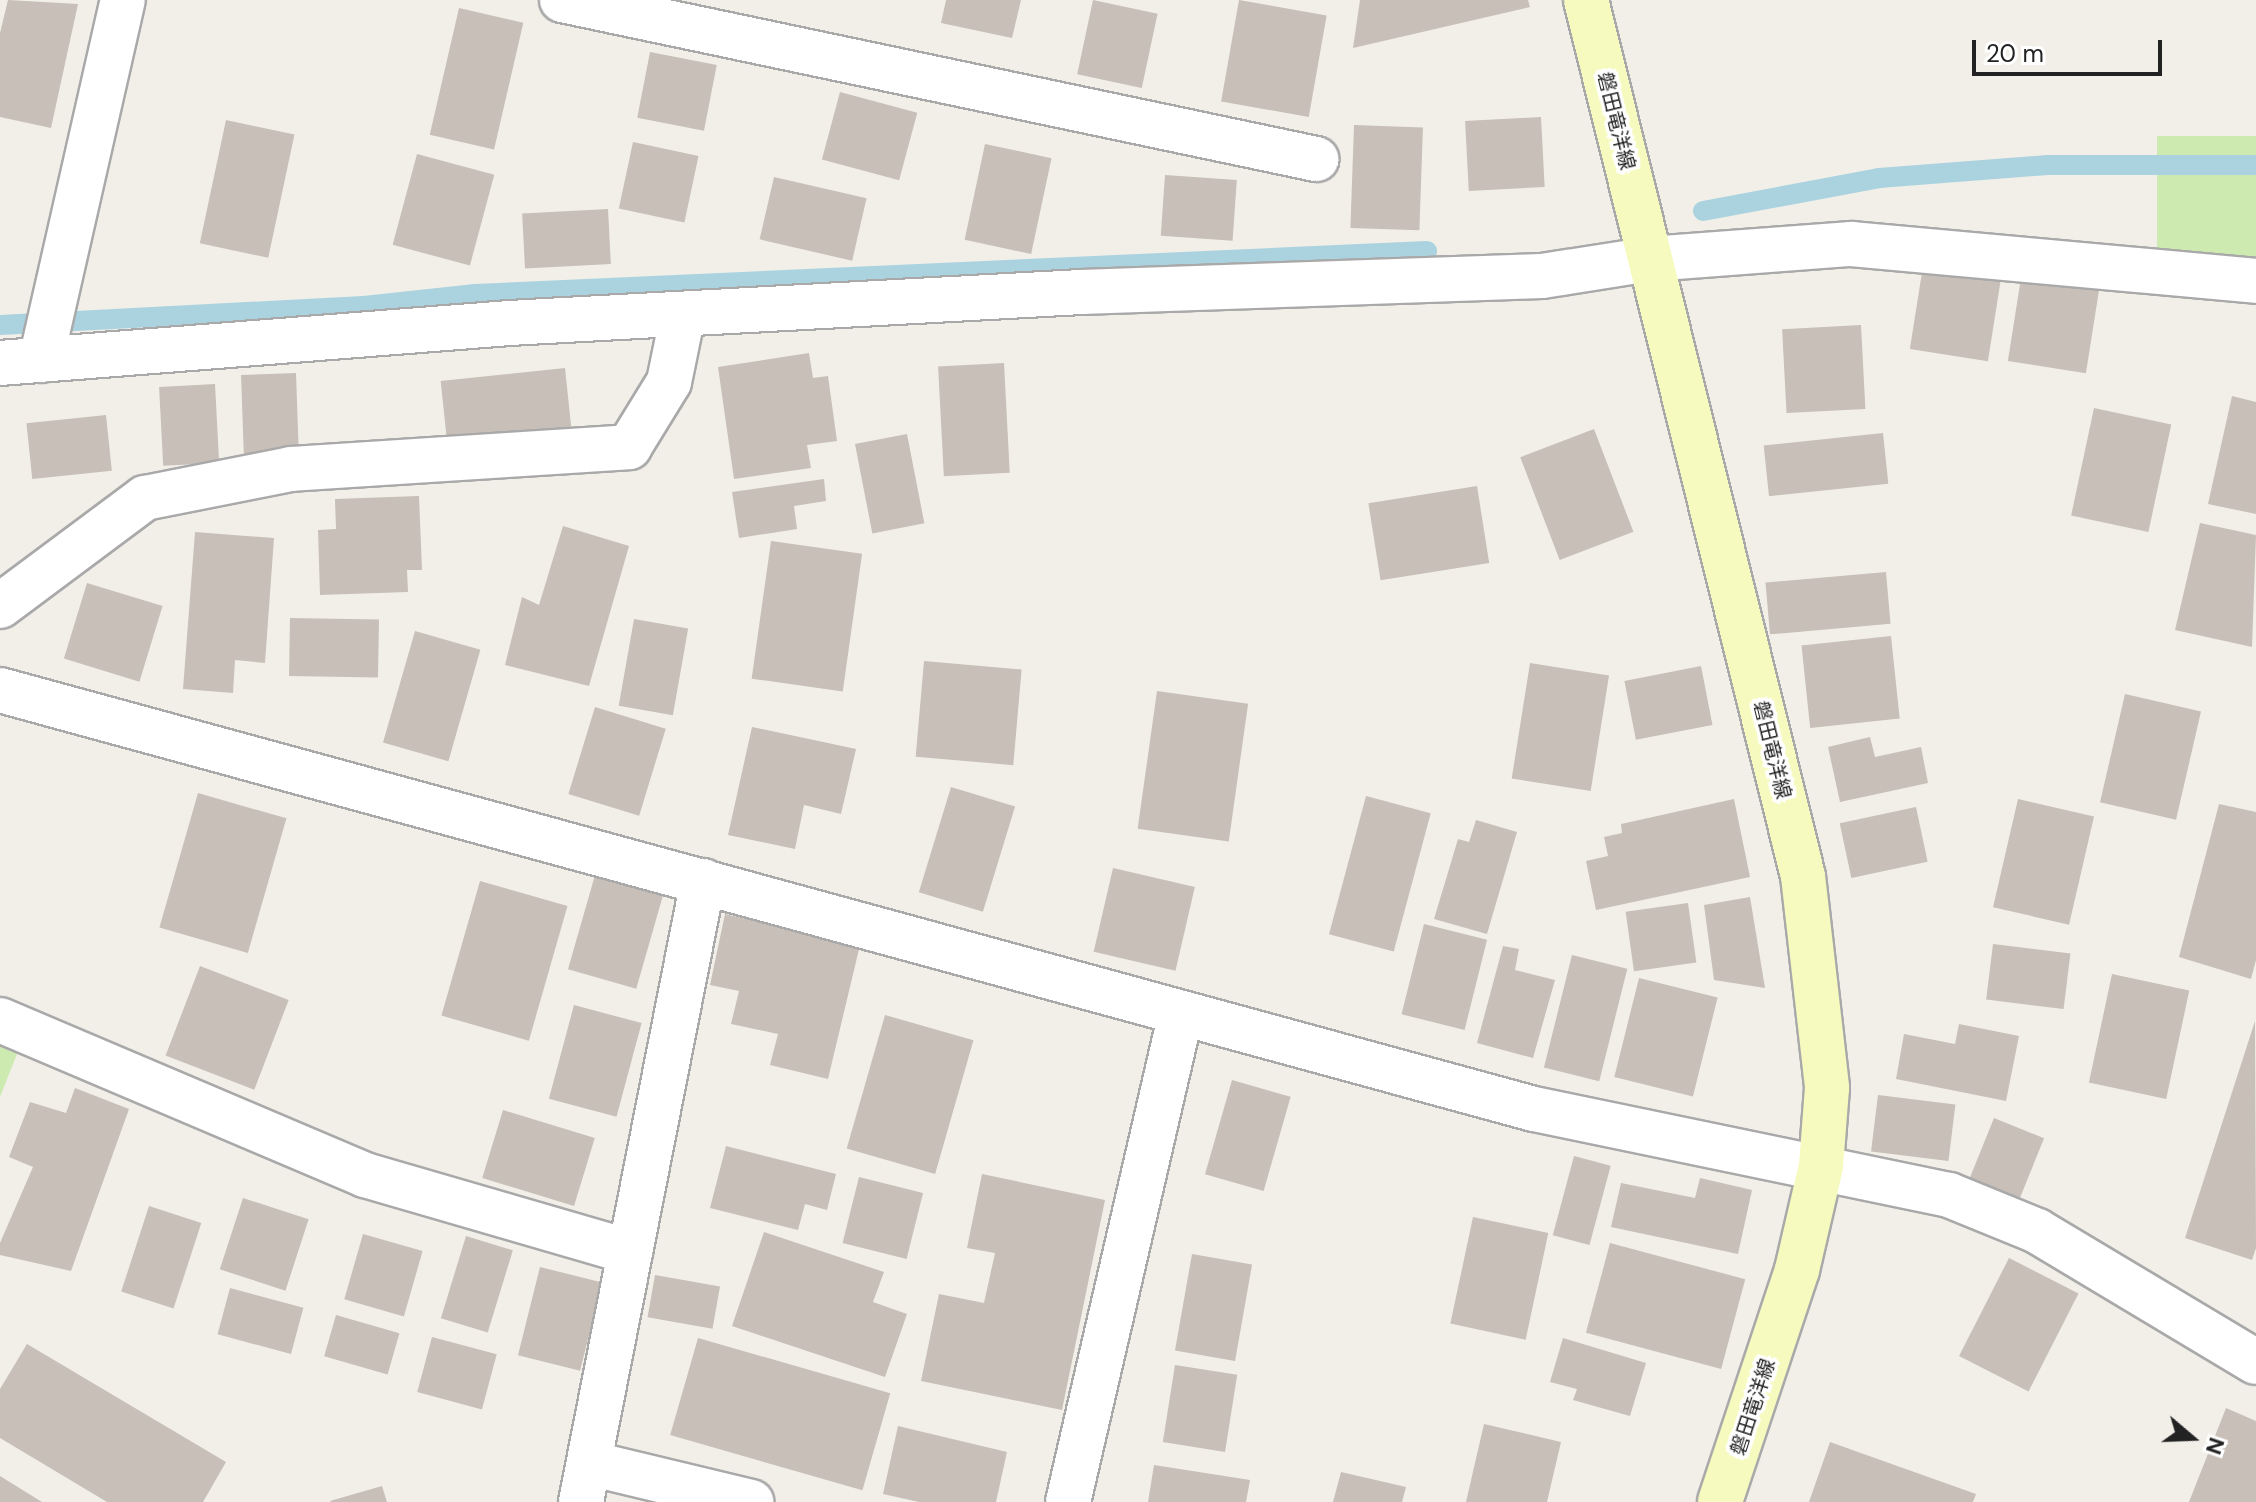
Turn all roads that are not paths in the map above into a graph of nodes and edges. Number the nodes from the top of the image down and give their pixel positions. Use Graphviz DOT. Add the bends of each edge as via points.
graph roads {
  1 [pos="123,0"];
  2 [pos="1586,0"];
  3 [pos="567,1"];
  4 [pos="1316,159"];
  5 [pos="1650,259"];
  6 [pos="2256,281"];
  7 [pos="683,314"];
  8 [pos="20,362"];
  9 [pos="0,606"];
  10 [pos="0,690"];
  11 [pos="703,881"];
  12 [pos="1181,1013"];
  13 [pos="0,1020"];
  14 [pos="1821,1166"];
  15 [pos="630,1252"];
  16 [pos="2256,1362"];
  17 [pos="585,1482"];
  18 [pos="751,1502"];
  19 [pos="1068,1502"];
  20 [pos="1720,1502"];
  1 -- 8 [label="street"];
  2 -- 5 [label="main road, 磐田竜洋線"];
  3 -- 4 [label="street"];
  5 -- 6 [label="street" via="1851,244"];
  5 -- 7 [label="street" via="1542,276"];
  5 -- 14 [label="main road, 磐田竜洋線" via="1803,876 1827,1088"];
  7 -- 8 [label="street"];
  7 -- 9 [label="street" via="669,382 629,447 291,469 145,498"];
  10 -- 11 [label="street"];
  11 -- 12 [label="street"];
  11 -- 15 [label="street"];
  12 -- 14 [label="street" via="1534,1109"];
  12 -- 19 [label="street"];
  13 -- 15 [label="street" via="365,1175"];
  14 -- 16 [label="street" via="1949,1195 2037,1231"];
  14 -- 20 [label="main road, 磐田竜洋線" via="1797,1270"];
  15 -- 17 [label="street"];
  17 -- 18 [label="street"];
}
